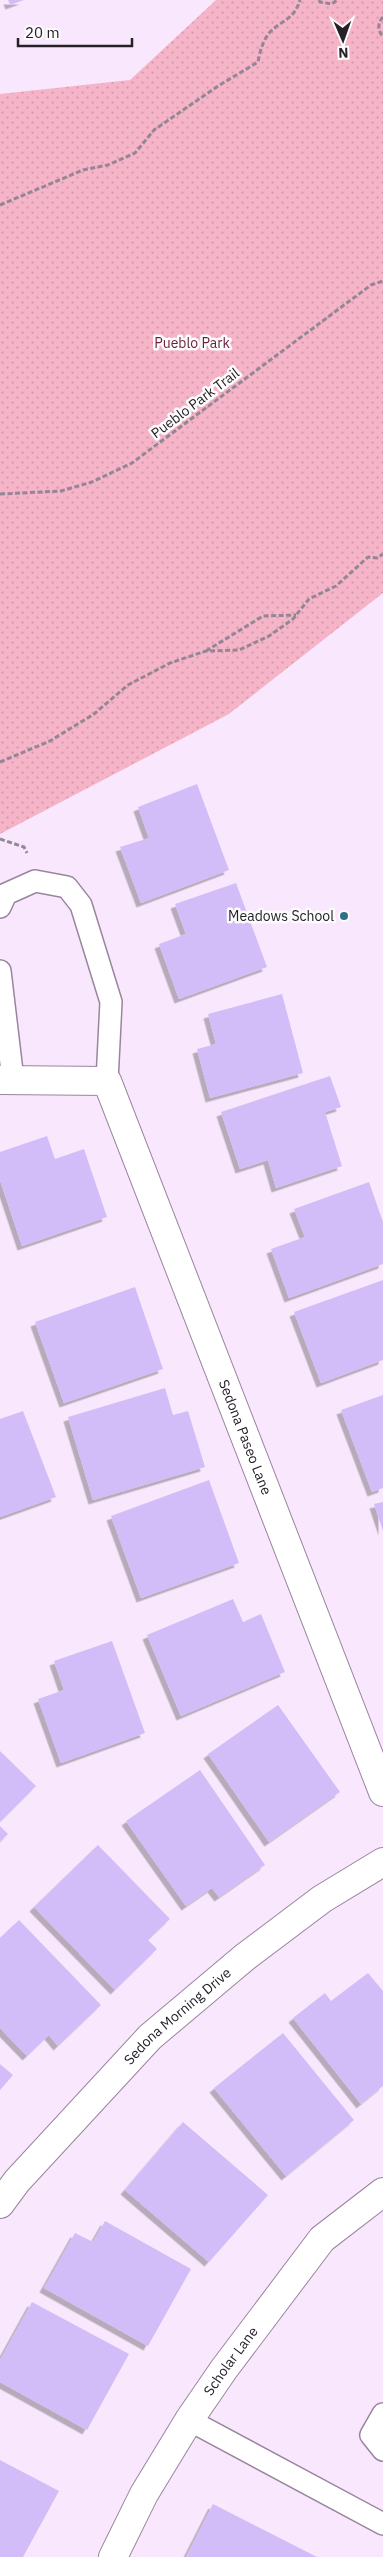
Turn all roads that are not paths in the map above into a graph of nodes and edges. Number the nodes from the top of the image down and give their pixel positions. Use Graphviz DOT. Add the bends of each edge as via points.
graph roads {
  1 [pos="0,907"];
  2 [pos="0,971"];
  3 [pos="6,1080"];
  4 [pos="107,1081"];
  5 [pos="383,1792"];
  6 [pos="383,1862"];
  7 [pos="383,2192"];
  8 [pos="0,2204"];
  9 [pos="383,2414"];
  10 [pos="189,2420"];
  11 [pos="383,2450"];
  12 [pos="383,2524"];
  13 [pos="112,2557"];
  1 -- 4 [label="lane" via="6,894 35,882 67,887 81,905 111,1002"];
  2 -- 3 [label="lane"];
  3 -- 4 [label="street"];
  4 -- 5 [label="street, Sedona Paseo Lane"];
  6 -- 8 [label="street, Sedona Morning Drive" via="322,1900 244,1957 150,2037 17,2181"];
  7 -- 10 [label="street, Scholar Lane" via="322,2239"];
  9 -- 11 [label="lane" via="371,2435"];
  10 -- 12 [label="lane"];
  10 -- 13 [label="street, Scholar Lane" via="144,2494"];
}
